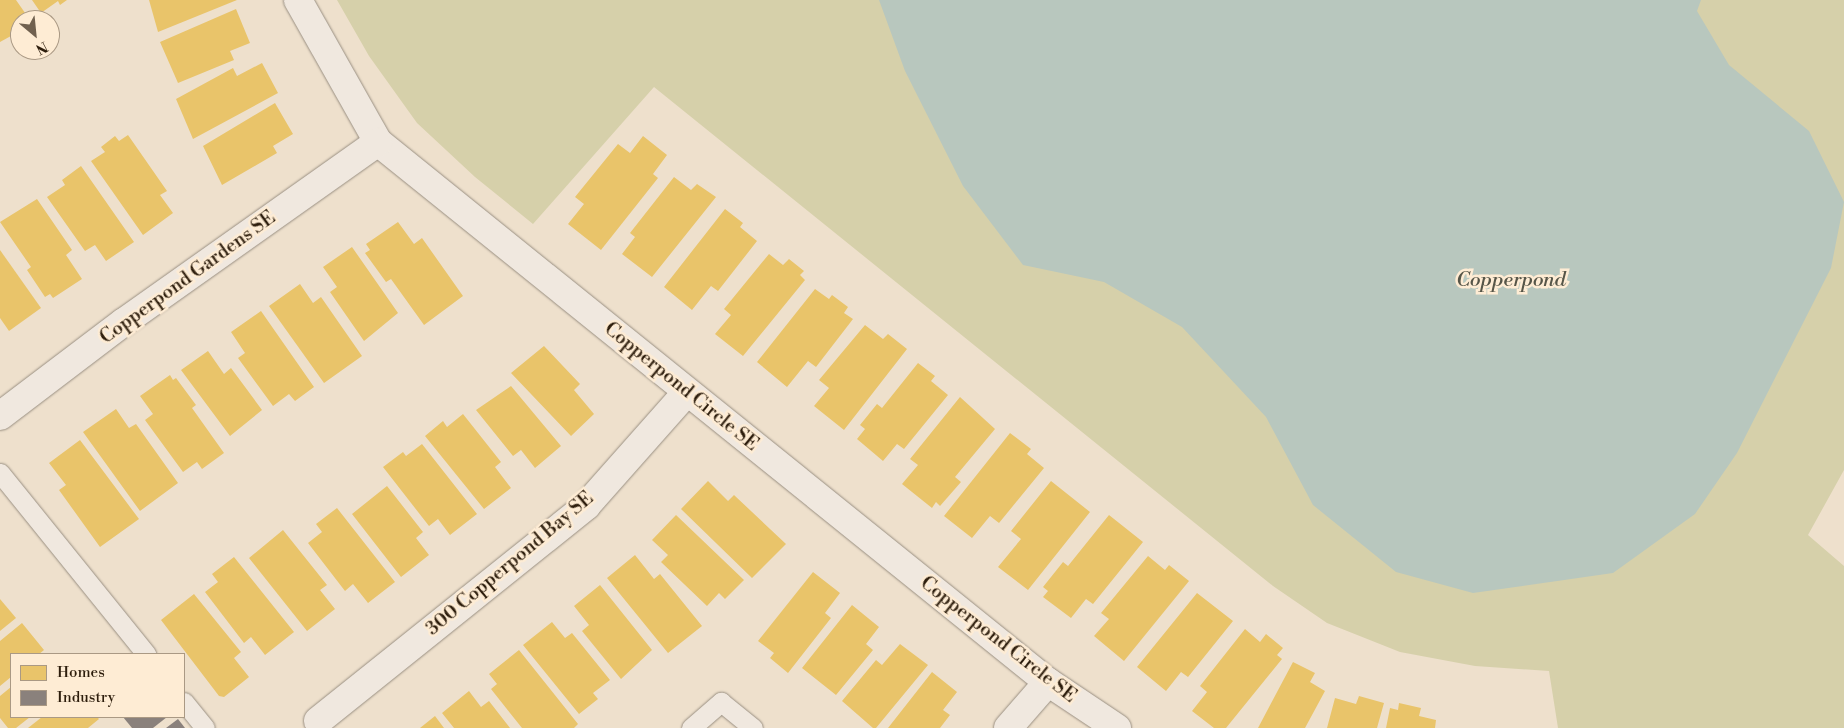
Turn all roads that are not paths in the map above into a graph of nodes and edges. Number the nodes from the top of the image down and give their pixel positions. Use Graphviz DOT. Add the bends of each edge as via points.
graph roads {
  1 [pos="298,0"];
  2 [pos="378,142"];
  3 [pos="687,392"];
  4 [pos="0,416"];
  5 [pos="0,473"];
  6 [pos="145,653"];
  7 [pos="1048,682"];
  8 [pos="185,703"];
  9 [pos="318,721"];
  10 [pos="205,728"];
  11 [pos="691,728"];
  12 [pos="753,728"];
  13 [pos="1008,728"];
  14 [pos="1117,728"];
  1 -- 2 [label="street, Copperpond Circle SE"];
  2 -- 3 [label="street, Copperpond Circle SE"];
  2 -- 4 [label="street, Copperpond Gardens SE" via="124,322"];
  3 -- 7 [label="street, Copperpond Circle SE"];
  3 -- 9 [label="street, 300 Copperpond Bay SE" via="586,506"];
  5 -- 6 [label="lane"];
  7 -- 13 [label="street"];
  7 -- 14 [label="street, Copperpond Circle SE"];
  8 -- 10 [label="lane"];
  11 -- 12 [label="lane" via="720,702"];
}
